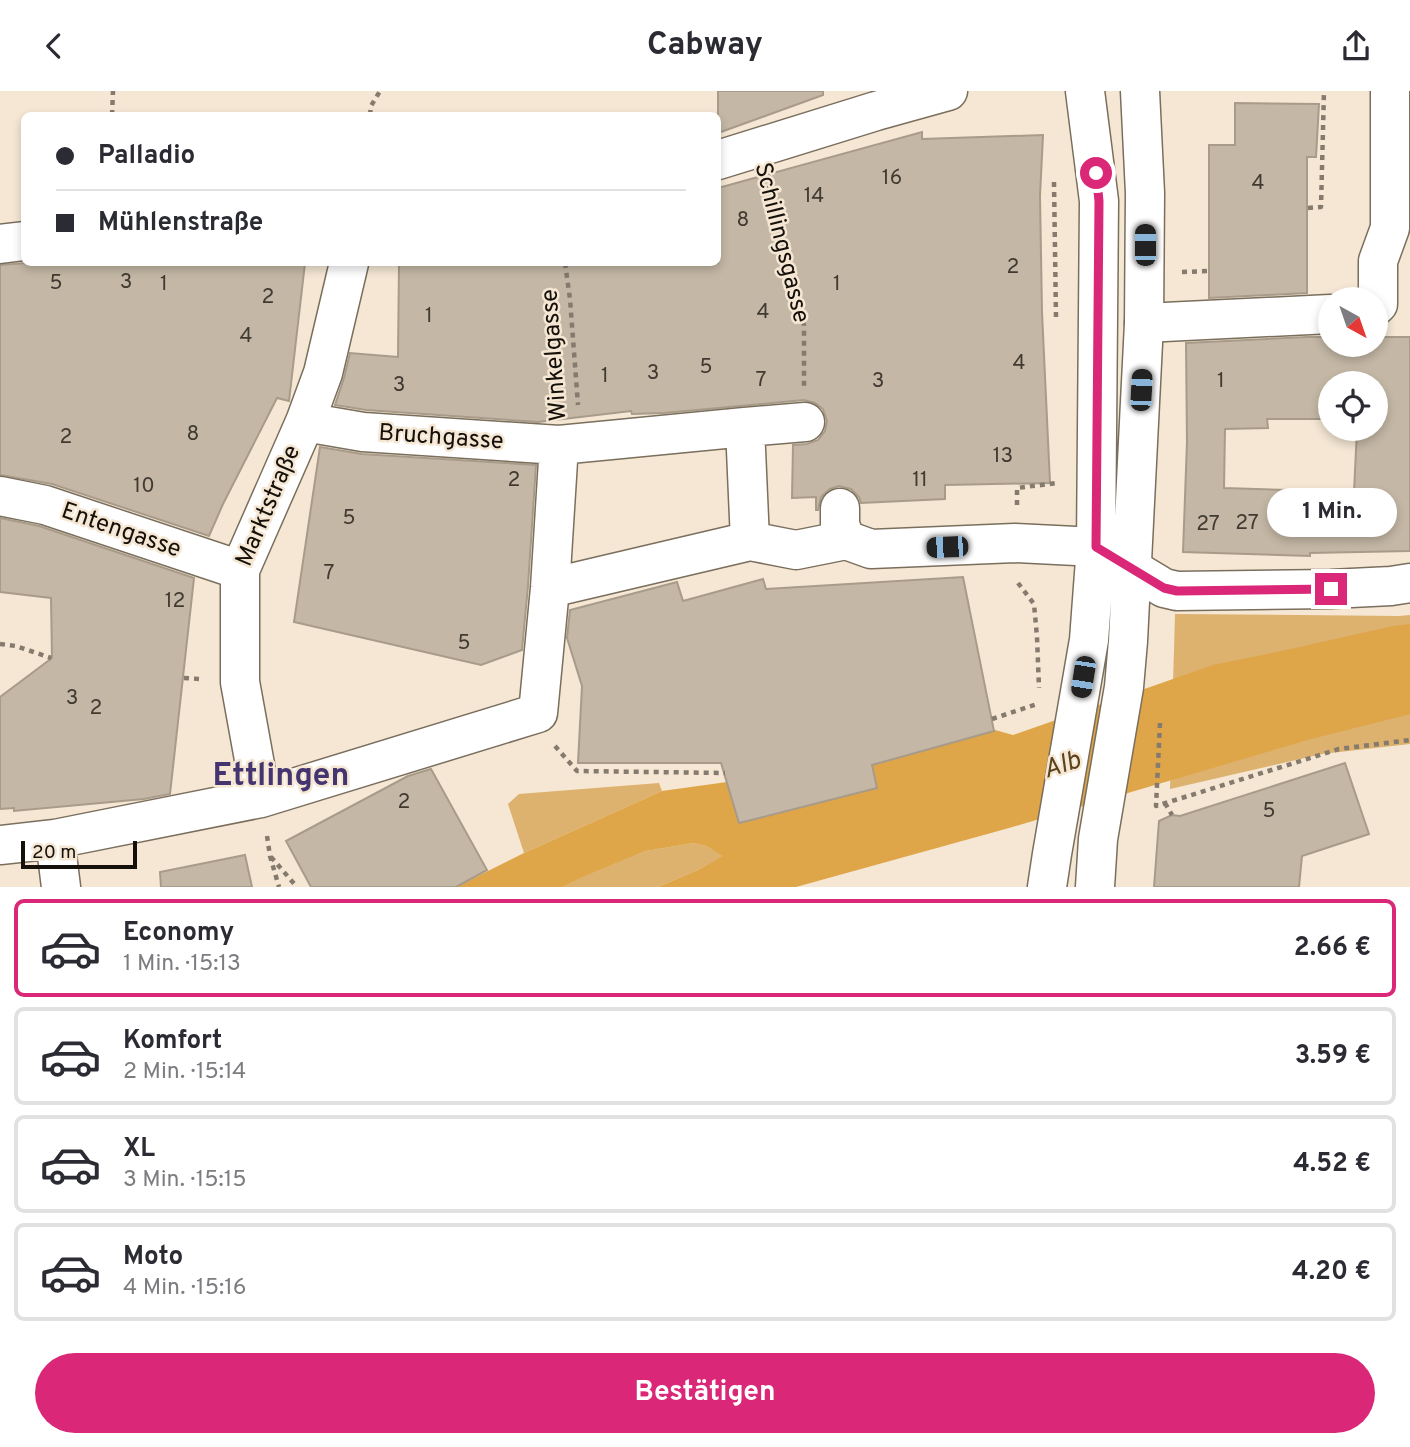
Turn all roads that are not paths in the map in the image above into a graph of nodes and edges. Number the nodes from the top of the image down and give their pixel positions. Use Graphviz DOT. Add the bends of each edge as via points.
graph roads {
  1 [pos="948,91"];
  2 [pos="1085,91"];
  3 [pos="1140,91"];
  4 [pos="1390,91"];
  5 [pos="721,160"];
  6 [pos="21,241"];
  7 [pos="0,244"];
  8 [pos="348,266"];
  9 [pos="1378,287"];
  10 [pos="1318,315"];
  11 [pos="1144,323"];
  12 [pos="305,422"];
  13 [pos="805,422"];
  14 [pos="745,427"];
  15 [pos="568,445"];
  16 [pos="0,496"];
  17 [pos="750,541"];
  18 [pos="1096,547"];
  19 [pos="1132,570"];
  20 [pos="240,571"];
  21 [pos="1410,583"];
  22 [pos="550,587"];
  23 [pos="261,798"];
  24 [pos="55,839"];
  25 [pos="0,845"];
  26 [pos="1049,871"];
  27 [pos="61,887"];
  28 [pos="1095,887"];
  1 -- 5 [label="street" via="888,108 762,160"];
  2 -- 18 [label="street" via="1099,201"];
  3 -- 11 [label="street"];
  4 -- 9 [label="street" via="1390,228 1378,261"];
  6 -- 7 [label="street"];
  8 -- 12 [label="street, Marktstraße" via="323,373"];
  10 -- 11 [label="street"];
  11 -- 19 [label="street"];
  12 -- 15 [label="street, Bruchgasse" via="363,432"];
  12 -- 20 [label="street, Marktstraße"];
  13 -- 14 [label="street, Bruchgasse"];
  14 -- 15 [label="street, Bruchgasse"];
  14 -- 17 [label="street"];
  15 -- 22 [label="street"];
  16 -- 20 [label="street, Entengasse" via="45,505"];
  17 -- 18 [label="street" via="796,550 843,524 871,549 1015,543"];
  17 -- 22 [label="street"];
  18 -- 19 [label="street"];
  18 -- 26 [label="street" via="1089,640"];
  19 -- 21 [label="street" via="1177,591"];
  19 -- 28 [label="street" via="1124,687 1098,839"];
  20 -- 23 [label="street, Marktstraße" via="240,682"];
  22 -- 23 [label="street" via="538,713"];
  23 -- 24 [label="street"];
  24 -- 25 [label="street"];
  24 -- 27 [label="street"];
}
